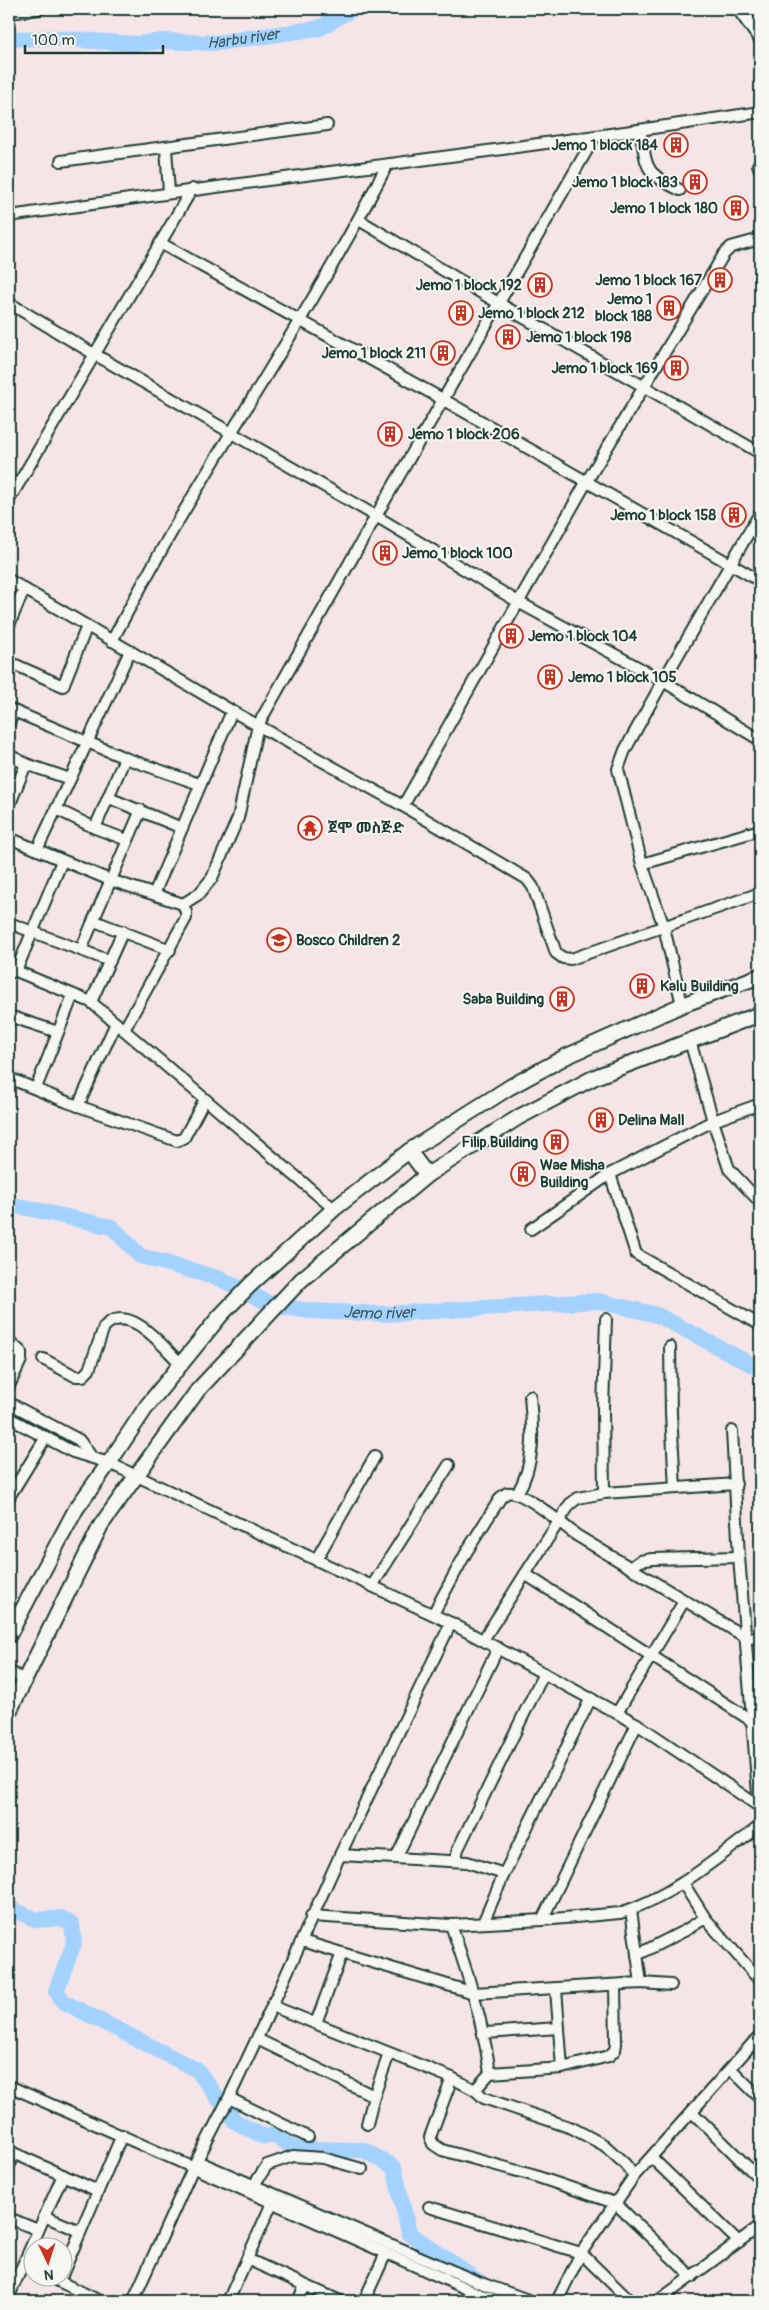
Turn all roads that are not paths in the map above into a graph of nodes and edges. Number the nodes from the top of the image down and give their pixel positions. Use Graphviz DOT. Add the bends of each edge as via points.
graph roads {
  1 [pos="11,9"];
  2 [pos="39,9"];
  3 [pos="740,9"];
  4 [pos="760,37"];
  5 [pos="760,112"];
  6 [pos="327,125"];
  7 [pos="640,130"];
  8 [pos="594,138"];
  9 [pos="166,148"];
  10 [pos="62,161"];
  11 [pos="387,165"];
  12 [pos="192,189"];
  13 [pos="680,190"];
  14 [pos="169,193"];
  15 [pos="9,216"];
  16 [pos="359,220"];
  17 [pos="760,238"];
  18 [pos="160,244"];
  19 [pos="9,303"];
  20 [pos="500,304"];
  21 [pos="300,321"];
  22 [pos="94,354"];
  23 [pos="644,385"];
  24 [pos="444,400"];
  25 [pos="232,433"];
  26 [pos="760,453"];
  27 [pos="587,481"];
  28 [pos="9,500"];
  29 [pos="760,513"];
  30 [pos="376,516"];
  31 [pos="730,566"];
  32 [pos="10,582"];
  33 [pos="760,582"];
  34 [pos="24,589"];
  35 [pos="520,602"];
  36 [pos="9,625"];
  37 [pos="87,626"];
  38 [pos="112,641"];
  39 [pos="130,651"];
  40 [pos="9,662"];
  41 [pos="663,681"];
  42 [pos="11,710"];
  43 [pos="232,711"];
  44 [pos="9,723"];
  45 [pos="258,725"];
  46 [pos="760,740"];
  47 [pos="86,742"];
  48 [pos="9,755"];
  49 [pos="126,758"];
  50 [pos="26,764"];
  51 [pos="70,779"];
  52 [pos="199,784"];
  53 [pos="12,791"];
  54 [pos="109,798"];
  55 [pos="9,806"];
  56 [pos="403,806"];
  57 [pos="56,809"];
  58 [pos="141,810"];
  59 [pos="95,828"];
  60 [pos="182,828"];
  61 [pos="760,830"];
  62 [pos="9,838"];
  63 [pos="127,840"];
  64 [pos="37,850"];
  65 [pos="62,861"];
  66 [pos="642,864"];
  67 [pos="110,880"];
  68 [pos="760,893"];
  69 [pos="154,894"];
  70 [pos="183,904"];
  71 [pos="94,919"];
  72 [pos="9,923"];
  73 [pos="664,927"];
  74 [pos="123,931"];
  75 [pos="32,932"];
  76 [pos="81,950"];
  77 [pos="170,950"];
  78 [pos="110,961"];
  79 [pos="13,972"];
  80 [pos="760,976"];
  81 [pos="73,995"];
  82 [pos="91,1002"];
  83 [pos="682,1005"];
  84 [pos="760,1014"];
  85 [pos="9,1016"];
  86 [pos="116,1023"];
  87 [pos="124,1030"];
  88 [pos="58,1032"];
  89 [pos="690,1041"];
  90 [pos="9,1078"];
  91 [pos="36,1088"];
  92 [pos="205,1099"];
  93 [pos="760,1104"];
  94 [pos="78,1106"];
  95 [pos="713,1121"];
  96 [pos="409,1151"];
  97 [pos="610,1174"];
  98 [pos="427,1175"];
  99 [pos="760,1202"];
  100 [pos="334,1209"];
  101 [pos="531,1229"];
  102 [pos="606,1319"];
  103 [pos="760,1325"];
  104 [pos="9,1341"];
  105 [pos="670,1347"];
  106 [pos="43,1360"];
  107 [pos="181,1364"];
  108 [pos="9,1386"];
  109 [pos="530,1396"];
  110 [pos="9,1403"];
  111 [pos="9,1418"];
  112 [pos="732,1431"];
  113 [pos="46,1437"];
  114 [pos="91,1456"];
  115 [pos="375,1456"];
  116 [pos="109,1463"];
  117 [pos="449,1465"];
  118 [pos="138,1476"];
  119 [pos="12,1483"];
  120 [pos="736,1484"];
  121 [pos="675,1488"];
  122 [pos="604,1493"];
  123 [pos="518,1494"];
  124 [pos="9,1498"];
  125 [pos="559,1520"];
  126 [pos="740,1557"];
  127 [pos="316,1560"];
  128 [pos="630,1568"];
  129 [pos="525,1574"];
  130 [pos="372,1586"];
  131 [pos="684,1601"];
  132 [pos="433,1614"];
  133 [pos="451,1623"];
  134 [pos="9,1634"];
  135 [pos="760,1637"];
  136 [pos="747,1638"];
  137 [pos="483,1640"];
  138 [pos="498,1648"];
  139 [pos="652,1657"];
  140 [pos="9,1672"];
  141 [pos="544,1673"];
  142 [pos="24,1680"];
  143 [pos="590,1698"];
  144 [pos="9,1712"];
  145 [pos="617,1713"];
  146 [pos="752,1721"];
  147 [pos="637,1724"];
  148 [pos="760,1806"];
  149 [pos="760,1826"];
  150 [pos="340,1855"];
  151 [pos="396,1858"];
  152 [pos="455,1861"];
  153 [pos="504,1874"];
  154 [pos="683,1883"];
  155 [pos="631,1910"];
  156 [pos="311,1916"];
  157 [pos="705,1918"];
  158 [pos="542,1920"];
  159 [pos="483,1923"];
  160 [pos="450,1925"];
  161 [pos="302,1941"];
  162 [pos="342,1953"];
  163 [pos="637,1955"];
  164 [pos="760,1981"];
  165 [pos="640,1983"];
  166 [pos="671,1985"];
  167 [pos="615,1986"];
  168 [pos="556,1989"];
  169 [pos="474,1992"];
  170 [pos="272,2006"];
  171 [pos="316,2023"];
  172 [pos="559,2028"];
  173 [pos="485,2033"];
  174 [pos="760,2035"];
  175 [pos="257,2039"];
  176 [pos="389,2054"];
  177 [pos="562,2068"];
  178 [pos="731,2069"];
  179 [pos="490,2073"];
  180 [pos="452,2078"];
  181 [pos="9,2086"];
  182 [pos="475,2090"];
  183 [pos="374,2096"];
  184 [pos="229,2098"];
  185 [pos="760,2098"];
  186 [pos="692,2112"];
  187 [pos="367,2124"];
  188 [pos="122,2135"];
  189 [pos="308,2137"];
  190 [pos="11,2152"];
  191 [pos="652,2158"];
  192 [pos="195,2165"];
  193 [pos="9,2166"];
  194 [pos="362,2169"];
  195 [pos="63,2174"];
  196 [pos="634,2176"];
  197 [pos="760,2179"];
  198 [pos="254,2185"];
  199 [pos="98,2190"];
  200 [pos="272,2203"];
  201 [pos="615,2203"];
  202 [pos="429,2207"];
  203 [pos="46,2217"];
  204 [pos="9,2218"];
  205 [pos="760,2226"];
  206 [pos="38,2230"];
  207 [pos="80,2231"];
  208 [pos="36,2238"];
  209 [pos="739,2242"];
  210 [pos="72,2249"];
  211 [pos="386,2253"];
  212 [pos="581,2253"];
  213 [pos="247,2259"];
  214 [pos="22,2275"];
  215 [pos="692,2277"];
  216 [pos="72,2285"];
  217 [pos="305,2286"];
  218 [pos="9,2296"];
  219 [pos="491,2298"];
  220 [pos="100,2301"];
  221 [pos="132,2301"];
  222 [pos="228,2301"];
  223 [pos="298,2301"];
  224 [pos="340,2301"];
  225 [pos="364,2301"];
  226 [pos="531,2301"];
  227 [pos="557,2301"];
  228 [pos="630,2301"];
  229 [pos="658,2301"];
  1 -- 2 [label="street" via="17,12"];
  3 -- 4 [label="main road"];
  5 -- 7 [label="street"];
  6 -- 9 [label="street"];
  7 -- 8 [label="street"];
  7 -- 13 [label="street" via="650,172"];
  8 -- 11 [label="street"];
  8 -- 20 [label="street"];
  9 -- 10 [label="street"];
  9 -- 14 [label="street"];
  11 -- 12 [label="street"];
  11 -- 16 [label="street"];
  12 -- 14 [label="street"];
  12 -- 18 [label="street"];
  14 -- 15 [label="street"];
  16 -- 20 [label="street"];
  16 -- 21 [label="street"];
  17 -- 23 [label="street" via="731,247 724,254"];
  18 -- 21 [label="street"];
  18 -- 22 [label="street"];
  19 -- 22 [label="street"];
  20 -- 23 [label="street"];
  20 -- 24 [label="street"];
  21 -- 24 [label="street"];
  21 -- 25 [label="street"];
  22 -- 25 [label="street"];
  22 -- 28 [label="street"];
  23 -- 26 [label="street"];
  23 -- 27 [label="street"];
  24 -- 27 [label="street"];
  24 -- 30 [label="street"];
  25 -- 30 [label="street"];
  25 -- 38 [label="street"];
  27 -- 31 [label="street"];
  27 -- 35 [label="street"];
  29 -- 31 [label="street"];
  30 -- 35 [label="street"];
  30 -- 45 [label="street"];
  31 -- 33 [label="street"];
  31 -- 41 [label="street"];
  32 -- 34 [label="street"];
  34 -- 36 [label="street"];
  34 -- 37 [label="street"];
  35 -- 41 [label="street"];
  35 -- 56 [label="street"];
  37 -- 38 [label="street"];
  37 -- 40 [label="street" via="63,686"];
  38 -- 39 [label="street"];
  39 -- 43 [label="street"];
  39 -- 47 [label="street"];
  41 -- 46 [label="street"];
  41 -- 66 [label="street" via="618,769"];
  42 -- 44 [label="street"];
  42 -- 47 [label="street"];
  43 -- 45 [label="street"];
  43 -- 52 [label="street"];
  45 -- 56 [label="street"];
  45 -- 70 [label="street" via="238,818 212,878 198,894"];
  47 -- 49 [label="street"];
  47 -- 51 [label="street"];
  48 -- 50 [label="street"];
  49 -- 52 [label="street"];
  49 -- 54 [label="street"];
  50 -- 51 [label="street"];
  50 -- 53 [label="street"];
  51 -- 57 [label="street"];
  52 -- 60 [label="street"];
  53 -- 55 [label="street"];
  54 -- 58 [label="street"];
  54 -- 59 [label="street"];
  56 -- 73 [label="street" via="527,879 533,887 556,953 563,958 571,959"];
  57 -- 59 [label="street"];
  57 -- 64 [label="street"];
  58 -- 60 [label="street"];
  58 -- 63 [label="street"];
  59 -- 63 [label="street"];
  60 -- 69 [label="street"];
  61 -- 66 [label="street"];
  62 -- 64 [label="street"];
  63 -- 67 [label="street"];
  64 -- 65 [label="street"];
  65 -- 67 [label="street"];
  65 -- 75 [label="street"];
  66 -- 73 [label="street"];
  67 -- 69 [label="street"];
  67 -- 71 [label="street"];
  68 -- 73 [label="street"];
  69 -- 70 [label="street"];
  70 -- 77 [label="street" via="186,918"];
  71 -- 74 [label="street"];
  71 -- 76 [label="street"];
  72 -- 75 [label="street"];
  73 -- 83 [label="street"];
  74 -- 77 [label="street"];
  74 -- 78 [label="street"];
  75 -- 76 [label="street"];
  75 -- 79 [label="street"];
  76 -- 78 [label="street"];
  77 -- 87 [label="street"];
  78 -- 82 [label="street"];
  79 -- 81 [label="street"];
  80 -- 83 [label="main road"];
  81 -- 82 [label="street"];
  81 -- 88 [label="street"];
  82 -- 86 [label="street"];
  83 -- 96 [label="main road" via="565,1057 510,1087"];
  84 -- 89 [label="main road"];
  85 -- 88 [label="street"];
  86 -- 87 [label="street"];
  86 -- 94 [label="street"];
  87 -- 92 [label="street"];
  88 -- 91 [label="street"];
  89 -- 95 [label="street"];
  89 -- 98 [label="main road" via="596,1077 519,1117"];
  90 -- 91 [label="street"];
  91 -- 94 [label="street"];
  92 -- 94 [label="street" via="184,1138 177,1141"];
  92 -- 100 [label="street"];
  93 -- 95 [label="street"];
  95 -- 97 [label="street"];
  95 -- 99 [label="street" via="729,1168"];
  96 -- 98 [label="main road"];
  96 -- 100 [label="main road"];
  97 -- 101 [label="street"];
  97 -- 103 [label="street" via="636,1254"];
  98 -- 118 [label="main road" via="301,1280 268,1314 198,1390"];
  100 -- 107 [label="main road" via="250,1285"];
  102 -- 122 [label="street"];
  104 -- 108 [label="street" via="21,1352 21,1360"];
  105 -- 121 [label="street"];
  106 -- 107 [label="street" via="75,1376 83,1376 89,1370 104,1327 121,1318 138,1324"];
  107 -- 116 [label="main road" via="147,1406"];
  109 -- 123 [label="street" via="531,1464"];
  110 -- 114 [label="street" via="79,1440"];
  111 -- 113 [label="street"];
  112 -- 120 [label="street"];
  113 -- 114 [label="street" via="73,1452"];
  113 -- 119 [label="street"];
  114 -- 116 [label="street"];
  115 -- 127 [label="street"];
  116 -- 118 [label="street"];
  116 -- 134 [label="main road" via="76,1508"];
  117 -- 130 [label="street"];
  118 -- 127 [label="street"];
  118 -- 142 [label="main road" via="101,1525"];
  119 -- 124 [label="street"];
  120 -- 121 [label="street"];
  120 -- 126 [label="street"];
  121 -- 122 [label="street"];
  122 -- 125 [label="street" via="578,1498"];
  123 -- 125 [label="street"];
  123 -- 132 [label="street" via="508,1492 501,1497"];
  125 -- 128 [label="street" via="576,1535"];
  125 -- 129 [label="street"];
  126 -- 128 [label="street" via="652,1559 640,1561"];
  126 -- 136 [label="street"];
  127 -- 130 [label="street"];
  128 -- 131 [label="street"];
  129 -- 137 [label="street"];
  129 -- 139 [label="street"];
  130 -- 132 [label="street"];
  131 -- 136 [label="street"];
  131 -- 139 [label="street"];
  132 -- 133 [label="street"];
  133 -- 137 [label="street"];
  133 -- 150 [label="street"];
  135 -- 136 [label="street"];
  136 -- 146 [label="street"];
  137 -- 138 [label="street"];
  138 -- 141 [label="street"];
  138 -- 151 [label="street"];
  139 -- 145 [label="street"];
  139 -- 146 [label="street"];
  140 -- 142 [label="street"];
  141 -- 143 [label="street"];
  141 -- 152 [label="street"];
  142 -- 144 [label="main road"];
  143 -- 145 [label="street"];
  143 -- 153 [label="street"];
  145 -- 147 [label="street"];
  146 -- 148 [label="street"];
  147 -- 148 [label="street"];
  147 -- 158 [label="street"];
  149 -- 154 [label="street"];
  150 -- 151 [label="street"];
  150 -- 156 [label="street"];
  151 -- 152 [label="street"];
  152 -- 153 [label="street"];
  153 -- 159 [label="street"];
  154 -- 155 [label="street"];
  154 -- 157 [label="street"];
  155 -- 158 [label="street" via="609,1915"];
  155 -- 163 [label="street"];
  156 -- 160 [label="street"];
  156 -- 161 [label="street"];
  157 -- 163 [label="street"];
  157 -- 164 [label="street"];
  158 -- 159 [label="street"];
  159 -- 160 [label="street"];
  160 -- 169 [label="street"];
  161 -- 162 [label="street"];
  161 -- 170 [label="street"];
  162 -- 169 [label="street"];
  162 -- 171 [label="street"];
  163 -- 165 [label="street"];
  165 -- 166 [label="street"];
  165 -- 167 [label="street"];
  167 -- 168 [label="street"];
  167 -- 177 [label="street" via="614,2050 609,2056"];
  168 -- 169 [label="street"];
  168 -- 172 [label="street"];
  169 -- 173 [label="street"];
  170 -- 171 [label="street"];
  170 -- 175 [label="street"];
  171 -- 176 [label="street"];
  172 -- 173 [label="street"];
  172 -- 177 [label="street"];
  173 -- 179 [label="street"];
  174 -- 178 [label="street"];
  175 -- 183 [label="street"];
  175 -- 184 [label="street"];
  176 -- 180 [label="street"];
  176 -- 183 [label="street"];
  177 -- 179 [label="street"];
  178 -- 185 [label="street"];
  178 -- 186 [label="street"];
  179 -- 182 [label="street"];
  180 -- 182 [label="street"];
  180 -- 201 [label="street" via="430,2138 433,2144 442,2150"];
  181 -- 188 [label="street"];
  182 -- 196 [label="street" via="484,2098 572,2128 604,2145"];
  183 -- 187 [label="street"];
  184 -- 189 [label="street"];
  184 -- 192 [label="street"];
  186 -- 191 [label="street"];
  186 -- 197 [label="street"];
  188 -- 192 [label="street"];
  188 -- 199 [label="street"];
  190 -- 193 [label="street"];
  190 -- 195 [label="street"];
  191 -- 196 [label="street"];
  191 -- 209 [label="street"];
  192 -- 198 [label="street"];
  192 -- 200 [label="street"];
  192 -- 221 [label="street"];
  194 -- 198 [label="street" via="323,2158 293,2156 267,2165"];
  195 -- 199 [label="street"];
  195 -- 203 [label="street"];
  196 -- 201 [label="street"];
  198 -- 226 [label="street" via="478,2282"];
  199 -- 207 [label="street"];
  200 -- 211 [label="street"];
  200 -- 213 [label="street"];
  201 -- 212 [label="street"];
  201 -- 215 [label="street"];
  202 -- 212 [label="street"];
  203 -- 206 [label="street"];
  203 -- 207 [label="street"];
  204 -- 206 [label="street"];
  205 -- 209 [label="street"];
  206 -- 208 [label="street"];
  207 -- 210 [label="street"];
  209 -- 215 [label="street"];
  211 -- 219 [label="street"];
  211 -- 225 [label="street"];
  212 -- 227 [label="street"];
  212 -- 228 [label="street"];
  213 -- 217 [label="street"];
  213 -- 222 [label="street"];
  214 -- 218 [label="street"];
  215 -- 229 [label="street"];
  216 -- 220 [label="street"];
  217 -- 223 [label="street"];
  217 -- 224 [label="street"];
}
